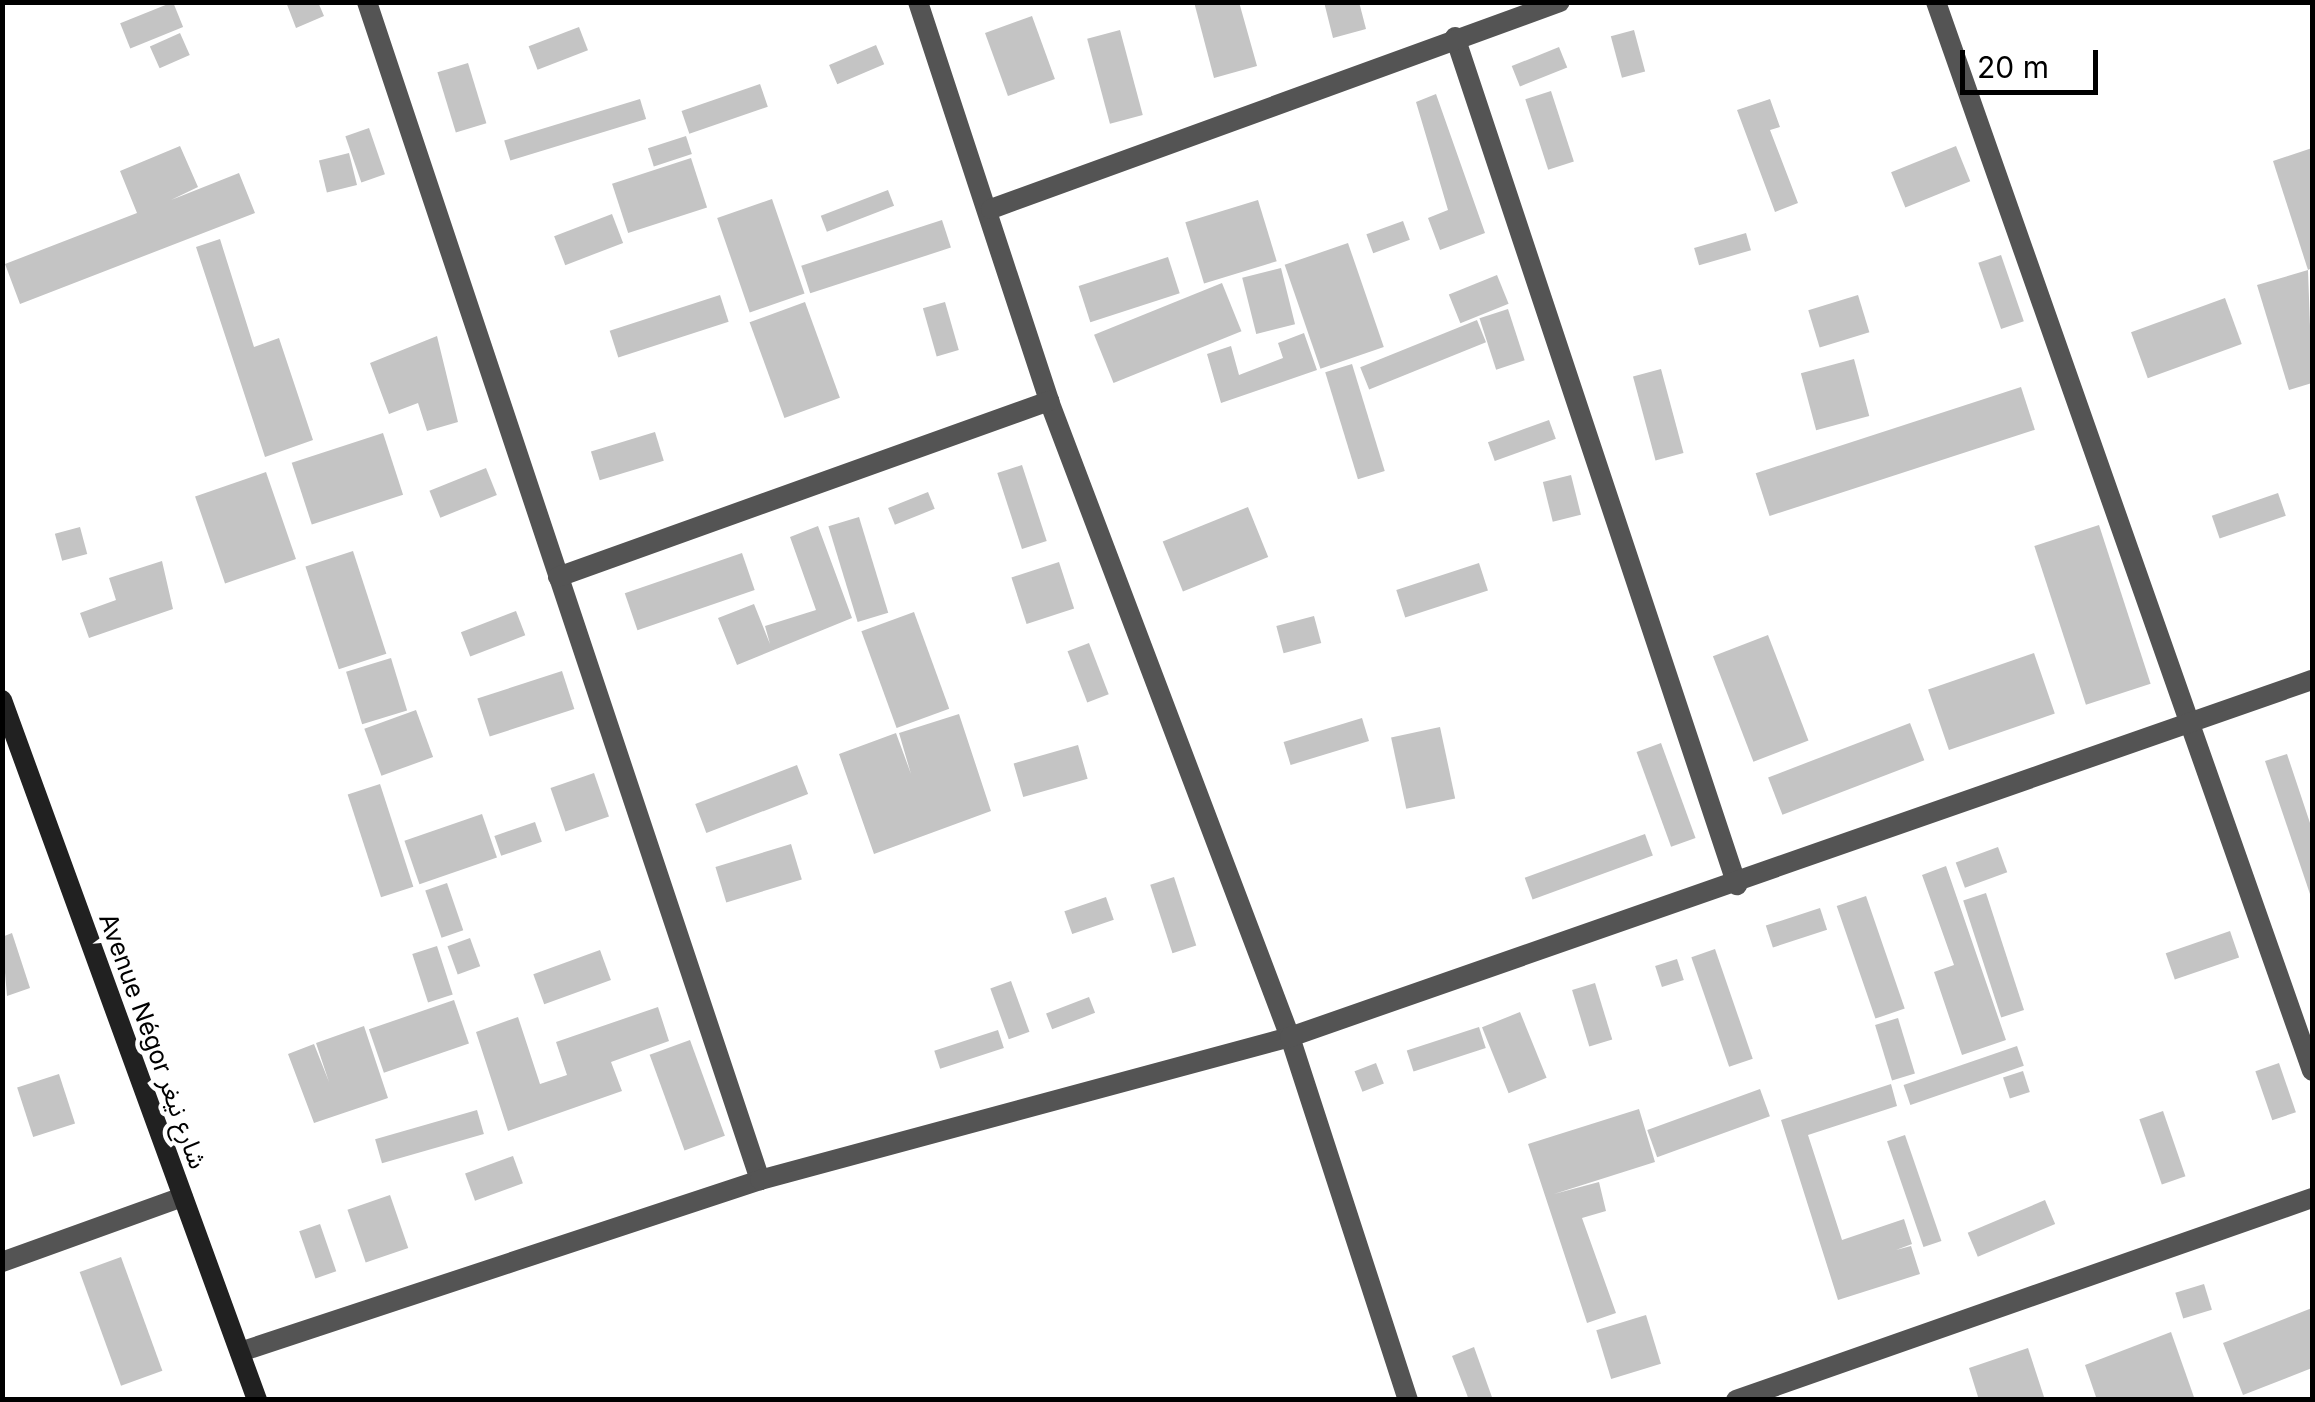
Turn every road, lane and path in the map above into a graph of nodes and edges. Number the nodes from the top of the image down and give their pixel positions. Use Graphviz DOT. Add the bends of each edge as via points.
graph roads {
  1 [pos="366,2"];
  2 [pos="918,2"];
  3 [pos="1560,2"];
  4 [pos="1936,2"];
  5 [pos="1455,36"];
  6 [pos="991,210"];
  7 [pos="1049,401"];
  8 [pos="558,577"];
  9 [pos="2312,680"];
  10 [pos="2,700"];
  11 [pos="2190,725"];
  12 [pos="1737,885"];
  13 [pos="1290,1037"];
  14 [pos="2312,1071"];
  15 [pos="760,1180"];
  16 [pos="183,1196"];
  17 [pos="2312,1198"];
  18 [pos="2,1262"];
  19 [pos="240,1352"];
  20 [pos="257,1400"];
  21 [pos="1408,1400"];
  22 [pos="1736,1400"];
  1 -- 8 [label="street"];
  2 -- 6 [label="street"];
  3 -- 5 [label="street"];
  4 -- 11 [label="street"];
  5 -- 6 [label="street"];
  5 -- 12 [label="street"];
  6 -- 7 [label="street"];
  7 -- 8 [label="street"];
  7 -- 13 [label="street"];
  8 -- 15 [label="street"];
  9 -- 11 [label="street"];
  10 -- 16 [label="main road, Avenue Négor شارع نيغر"];
  11 -- 12 [label="street"];
  11 -- 14 [label="street"];
  12 -- 13 [label="street"];
  13 -- 15 [label="street"];
  13 -- 21 [label="street"];
  15 -- 19 [label="street"];
  16 -- 18 [label="street"];
  16 -- 19 [label="main road, Avenue Négor شارع نيغر"];
  17 -- 22 [label="street"];
  19 -- 20 [label="main road, Avenue Négor شارع نيغر"];
}
